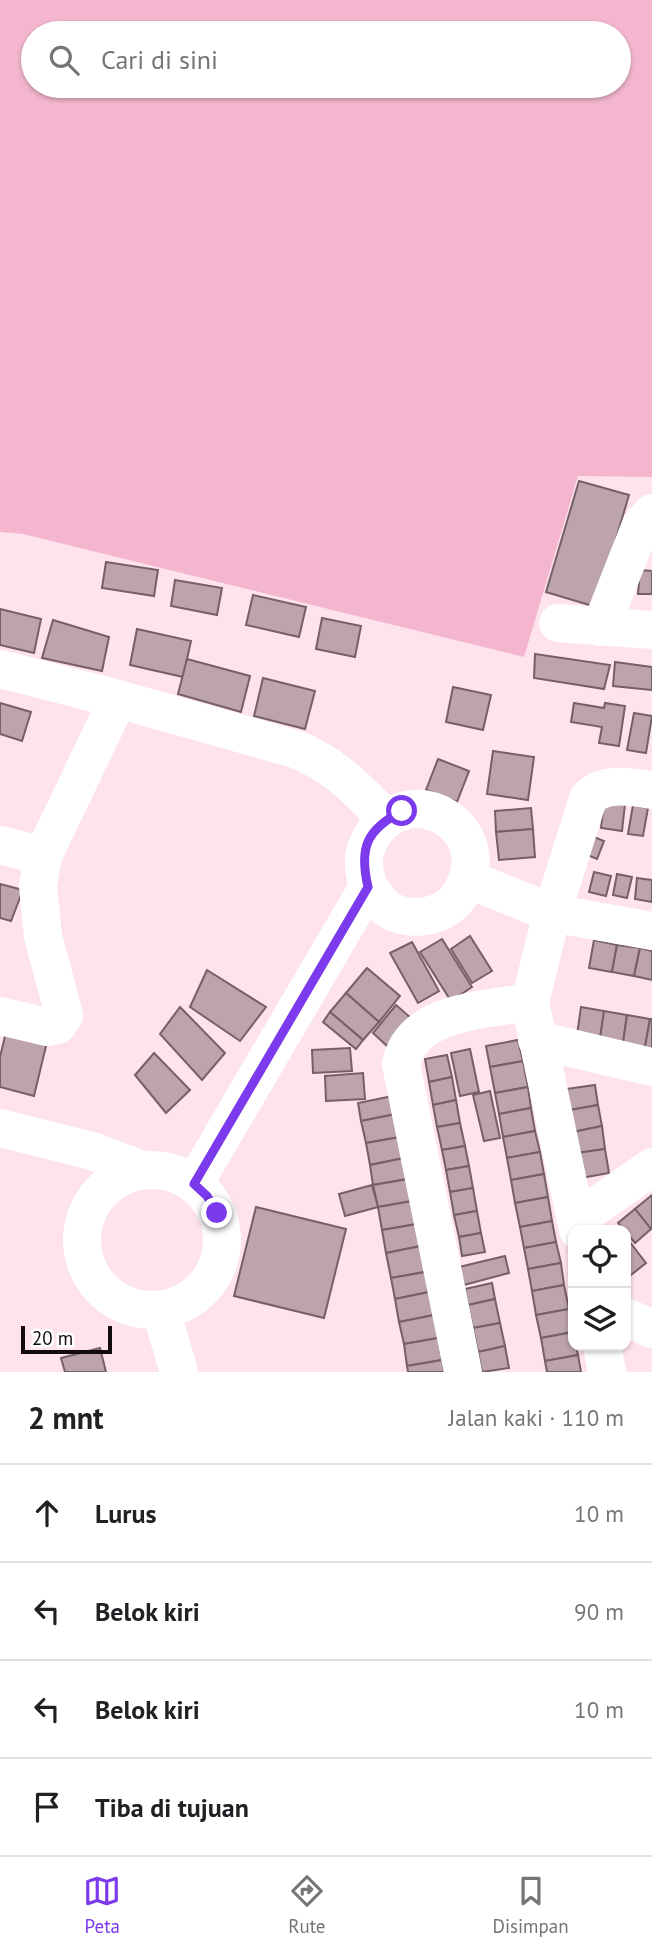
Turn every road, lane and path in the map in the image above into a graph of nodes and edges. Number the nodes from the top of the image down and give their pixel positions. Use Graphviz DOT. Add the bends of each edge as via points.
graph roads {
  1 [pos="652,513"];
  2 [pos="558,623"];
  3 [pos="601,626"];
  4 [pos="652,630"];
  5 [pos="0,669"];
  6 [pos="118,699"];
  7 [pos="652,790"];
  8 [pos="387,819"];
  9 [pos="0,845"];
  10 [pos="43,856"];
  11 [pos="470,880"];
  12 [pos="368,887"];
  13 [pos="552,913"];
  14 [pos="652,931"];
  15 [pos="530,1002"];
  16 [pos="0,1016"];
  17 [pos="537,1040"];
  18 [pos="652,1066"];
  19 [pos="0,1128"];
  20 [pos="652,1167"];
  21 [pos="142,1170"];
  22 [pos="194,1184"];
  23 [pos="577,1225"];
  24 [pos="161,1311"];
  25 [pos="631,1319"];
  26 [pos="652,1329"];
  27 [pos="603,1351"];
  28 [pos="179,1372"];
  29 [pos="463,1372"];
  30 [pos="607,1372"];
  1 -- 3 [label="street" via="641,525"];
  2 -- 3 [label="street"];
  3 -- 4 [label="street"];
  5 -- 6 [label="street"];
  6 -- 8 [label="street" via="309,754 350,780"];
  6 -- 10 [label="street"];
  7 -- 13 [label="street" via="600,789 587,799"];
  8 -- 11 [label="street" via="402,811 426,809 447,817 464,834 472,856"];
  8 -- 12 [label="street" via="368,841 363,864"];
  9 -- 10 [label="street"];
  10 -- 16 [label="street" via="38,886 43,936 64,1015 57,1025 47,1027"];
  11 -- 12 [label="street" via="457,902 434,915 409,917 385,907"];
  11 -- 13 [label="street"];
  12 -- 22 [label="street"];
  13 -- 14 [label="street"];
  13 -- 15 [label="street"];
  15 -- 17 [label="street"];
  15 -- 29 [label="street" via="429,1025 413,1036 401,1064"];
  17 -- 18 [label="street"];
  17 -- 23 [label="street"];
  19 -- 21 [label="street" via="92,1151"];
  20 -- 23 [label="street"];
  21 -- 22 [label="street" via="160,1170"];
  21 -- 24 [label="street" via="108,1184 95,1197 86,1213 82,1250 96,1284 109,1297 143,1311"];
  22 -- 24 [label="street" via="217,1213 222,1249 208,1283 179,1306"];
  24 -- 28 [label="street"];
  25 -- 26 [label="street"];
  27 -- 30 [label="street"];
}
